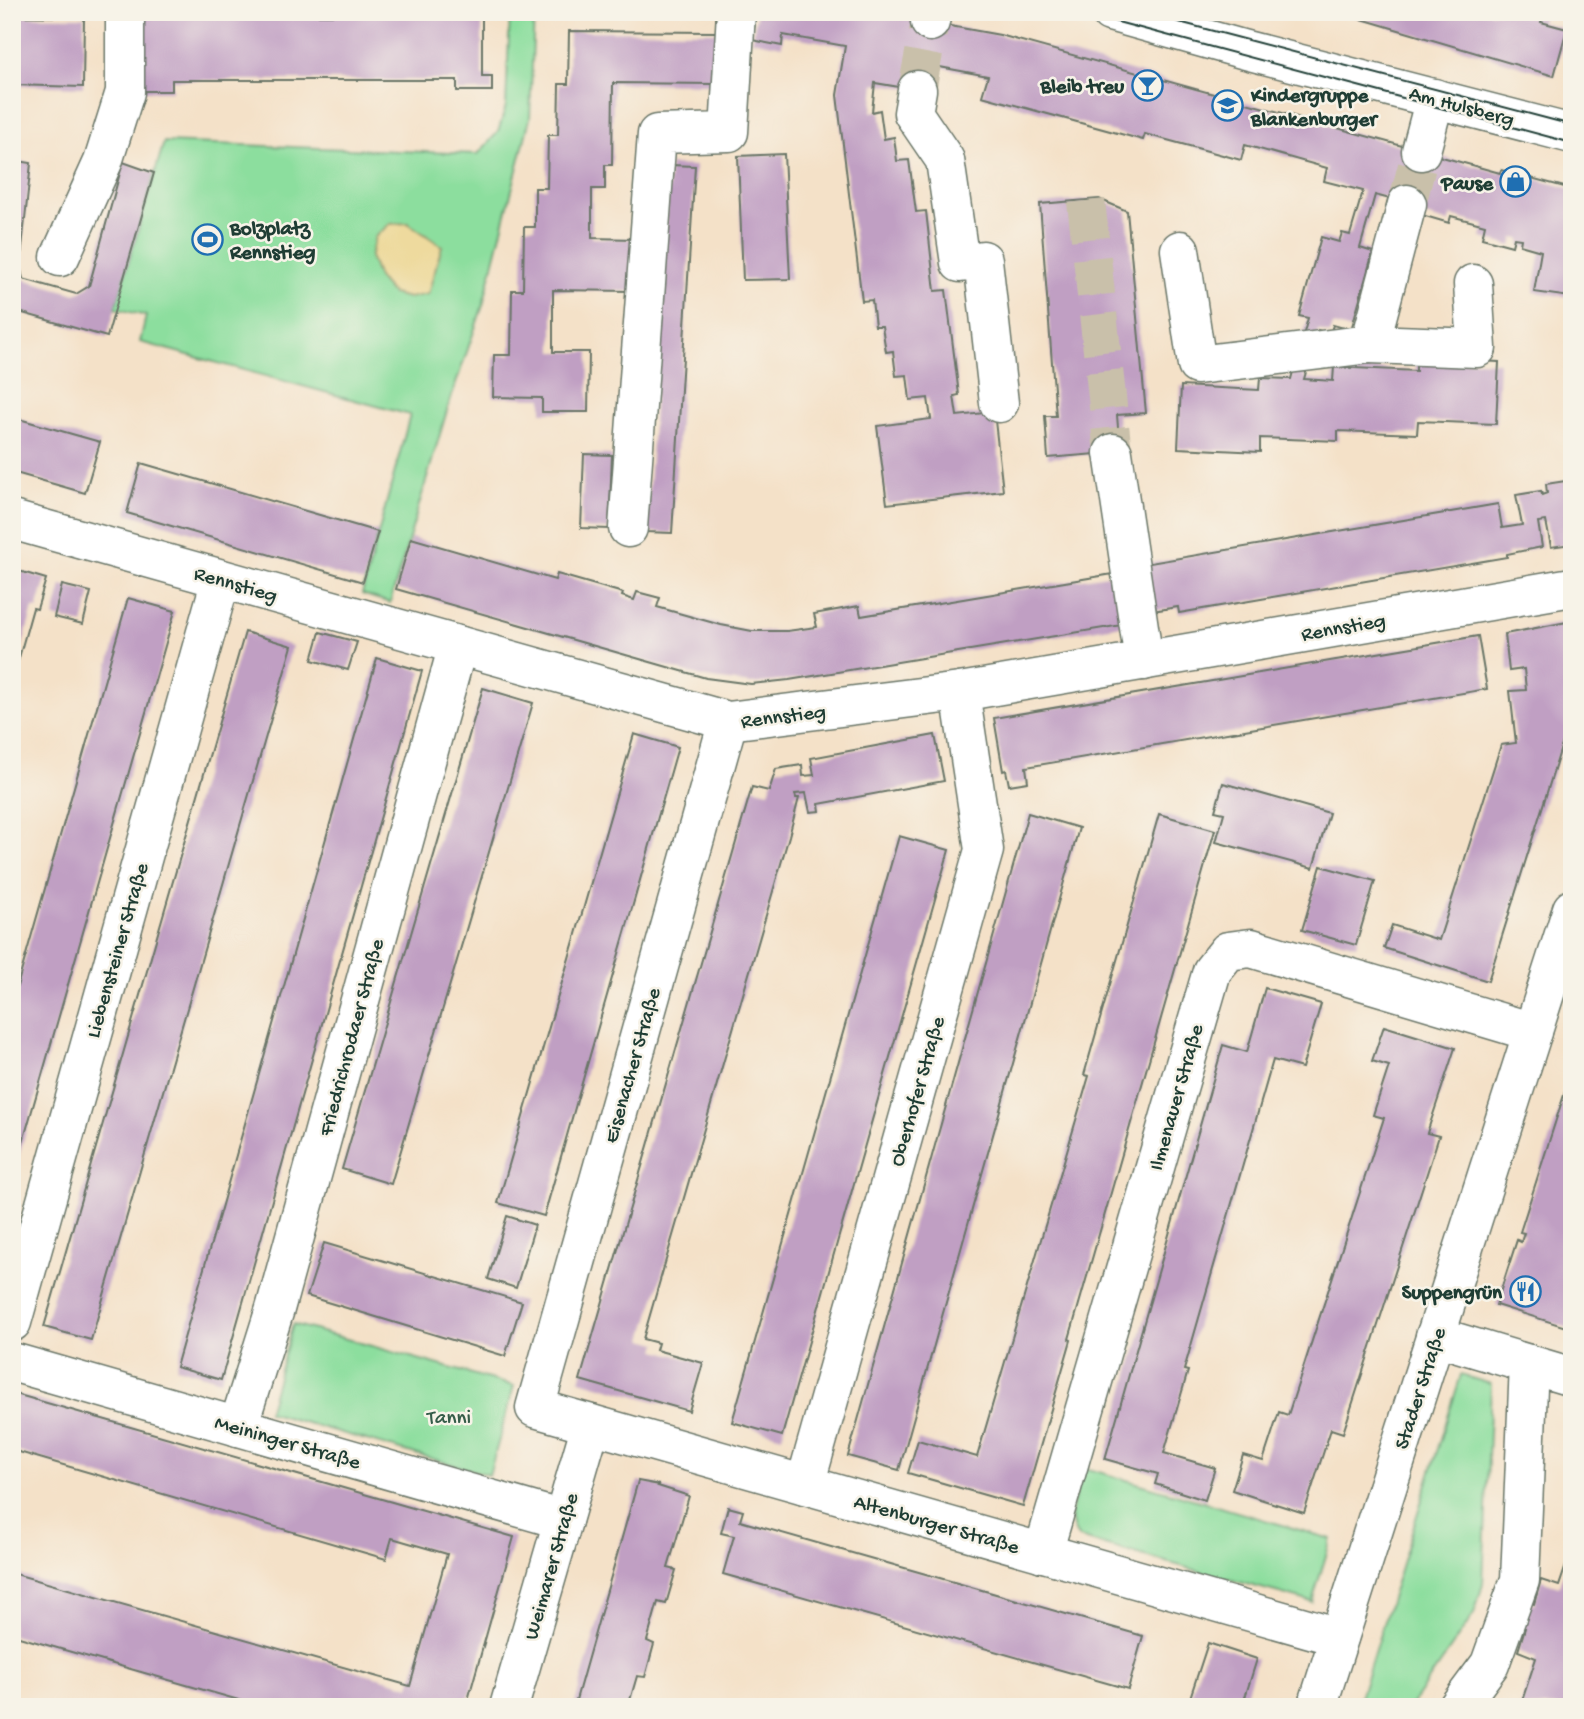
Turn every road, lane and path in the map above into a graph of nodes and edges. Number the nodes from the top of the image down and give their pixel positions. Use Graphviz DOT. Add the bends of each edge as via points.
graph roads {
  1 [pos="125,12"];
  2 [pos="736,12"];
  3 [pos="1126,14"];
  4 [pos="917,90"];
  5 [pos="1435,98"];
  6 [pos="1570,129"];
  7 [pos="1421,151"];
  8 [pos="1407,204"];
  9 [pos="1180,250"];
  10 [pos="60,257"];
  11 [pos="1473,284"];
  12 [pos="1370,344"];
  13 [pos="999,403"];
  14 [pos="1113,453"];
  15 [pos="12,520"];
  16 [pos="628,528"];
  17 [pos="220,579"];
  18 [pos="1572,587"];
  19 [pos="458,645"];
  20 [pos="1144,661"];
  21 [pos="960,692"];
  22 [pos="728,721"];
  23 [pos="1572,909"];
  24 [pos="1533,1032"];
  25 [pos="12,1321"];
  26 [pos="1435,1336"];
  27 [pos="12,1362"];
  28 [pos="1529,1364"];
  29 [pos="1572,1377"];
  30 [pos="535,1408"];
  31 [pos="591,1424"];
  32 [pos="238,1427"];
  33 [pos="805,1485"];
  34 [pos="563,1520"];
  35 [pos="1043,1553"];
  36 [pos="1339,1637"];
  37 [pos="509,1707"];
  38 [pos="1317,1707"];
  39 [pos="1458,1707"];
  1 -- 10 [label="street" via="125,92 103,162"];
  2 -- 16 [label="street" via="729,132 657,134"];
  3 -- 5 [label="street, Am Hulsberg"];
  4 -- 13 [label="street" via="914,113 946,160 960,262 983,260"];
  5 -- 6 [label="street, Am Hulsberg"];
  5 -- 7 [label="street"];
  8 -- 12 [label="street"];
  9 -- 12 [label="street" via="1197,365"];
  11 -- 12 [label="street" via="1477,348"];
  14 -- 20 [label="street"];
  15 -- 17 [label="street, Rennstieg"];
  17 -- 19 [label="street, Rennstieg"];
  17 -- 25 [label="street, Liebensteiner Straße"];
  18 -- 20 [label="street, Rennstieg"];
  19 -- 22 [label="street, Rennstieg"];
  19 -- 32 [label="street, Friedrichrodaer Straße" via="275,1309"];
  20 -- 21 [label="street, Rennstieg"];
  21 -- 22 [label="street, Rennstieg"];
  21 -- 33 [label="street, Oberhofer Straße" via="984,850"];
  22 -- 30 [label="street, Eisenacher Straße"];
  23 -- 24 [label="street, Stader Straße"];
  24 -- 26 [label="street, Stader Straße"];
  24 -- 35 [label="street, Ilmenauer Straße" via="1251,948 1228,951 1212,971"];
  26 -- 28 [label="street"];
  26 -- 36 [label="street, Stader Straße"];
  27 -- 32 [label="street, Meininger Straße"];
  28 -- 29 [label="street"];
  28 -- 39 [label="street" via="1520,1580 1490,1664"];
  30 -- 31 [label="street, Altenburger Straße"];
  31 -- 33 [label="street, Altenburger Straße"];
  31 -- 34 [label="street, Weimarer Straße"];
  32 -- 34 [label="street, Meininger Straße"];
  33 -- 35 [label="street, Altenburger Straße"];
  34 -- 37 [label="street, Weimarer Straße"];
  35 -- 36 [label="street, Altenburger Straße"];
  36 -- 38 [label="street, Stader Straße"];
}
